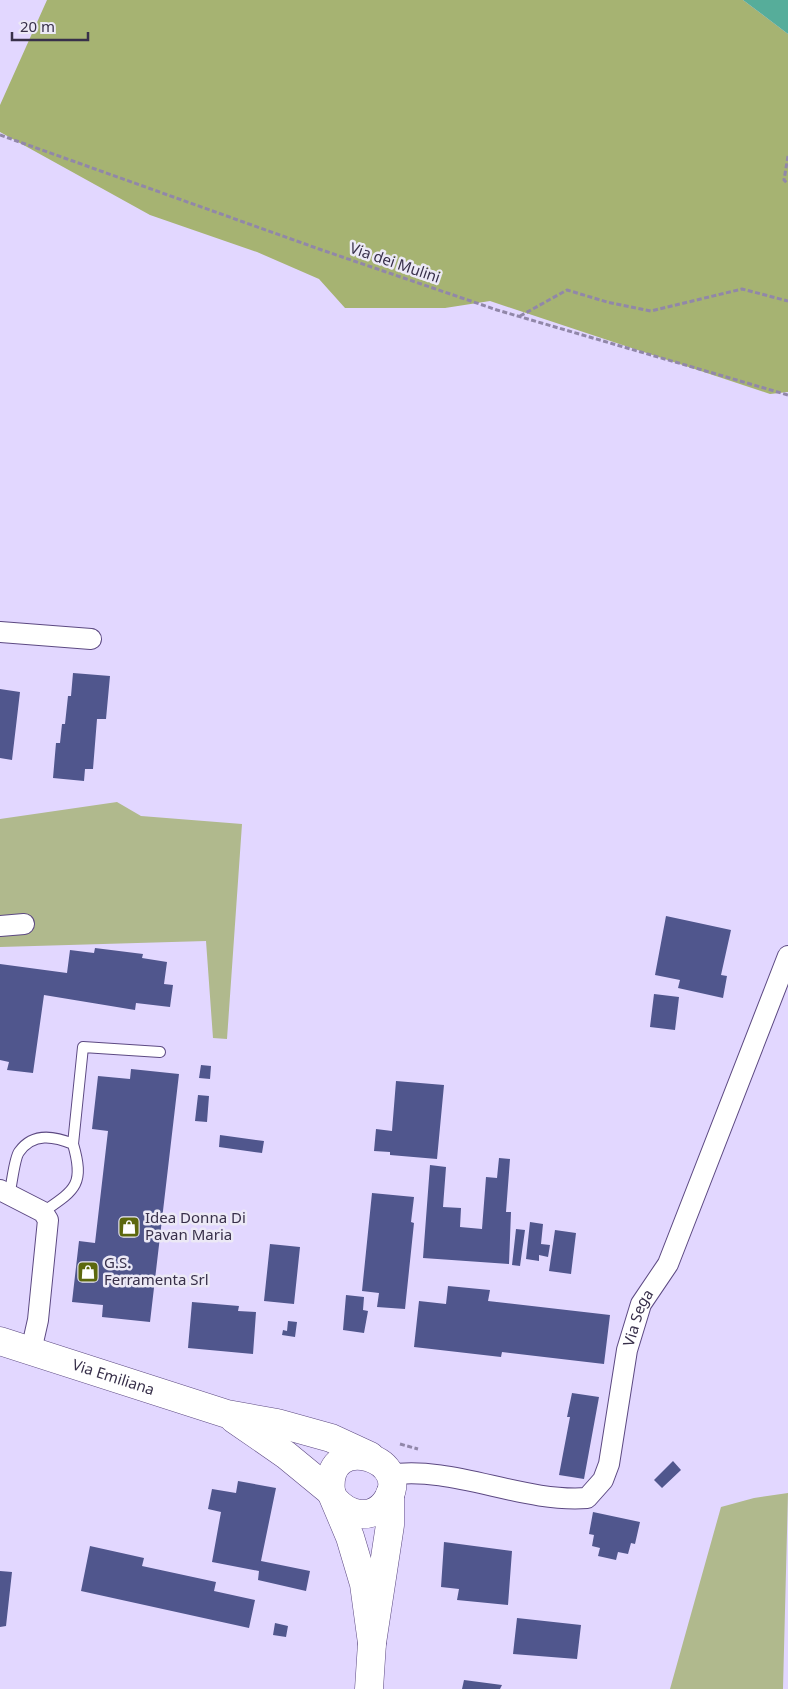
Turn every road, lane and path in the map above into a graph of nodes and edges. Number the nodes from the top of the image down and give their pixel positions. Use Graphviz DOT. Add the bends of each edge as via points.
graph roads {
  1 [pos="0,135"];
  2 [pos="788,156"];
  3 [pos="788,184"];
  4 [pos="788,301"];
  5 [pos="520,316"];
  6 [pos="788,395"];
  7 [pos="0,632"];
  8 [pos="91,639"];
  9 [pos="24,924"];
  10 [pos="0,926"];
  11 [pos="788,956"];
  12 [pos="160,1052"];
  13 [pos="73,1144"];
  14 [pos="5,1192"];
  15 [pos="43,1212"];
  16 [pos="0,1341"];
  17 [pos="31,1351"];
  18 [pos="227,1414"];
  19 [pos="370,1456"];
  20 [pos="389,1485"];
  21 [pos="333,1496"];
  22 [pos="372,1643"];
  23 [pos="369,1689"];
  1 -- 5 [label="path, Via dei Mulini" via="319,249"];
  2 -- 3 [label="path" via="784,180"];
  4 -- 5 [label="path" via="742,289 650,311 567,290"];
  5 -- 6 [label="path, Via dei Mulini"];
  7 -- 8 [label="street"];
  9 -- 10 [label="street"];
  11 -- 20 [label="street, Via Sega" via="668,1264 641,1304 627,1350 604,1480 587,1498 563,1500 424,1474"];
  12 -- 13 [label="lane" via="83,1047"];
  13 -- 14 [label="lane" via="55,1136 35,1139 19,1152"];
  13 -- 15 [label="lane" via="80,1166 72,1193"];
  14 -- 15 [label="street"];
  15 -- 17 [label="street" via="48,1220 38,1320"];
  16 -- 17 [label="main road, Via Emiliana"];
  17 -- 18 [label="main road, Via Emiliana"];
  18 -- 19 [label="main road, Via Emiliana" via="331,1438"];
  18 -- 21 [label="main road, Via Emiliana" via="286,1455"];
  19 -- 20 [label="main road, Via Emiliana" via="385,1466"];
  19 -- 21 [label="main road" via="346,1458 337,1467 332,1476"];
  20 -- 21 [label="main road, Via Emiliana" via="379,1509 361,1515 342,1509"];
  20 -- 22 [label="main road, Via Emiliana" via="390,1525"];
  21 -- 22 [label="main road, Via Emiliana" via="364,1584"];
  22 -- 23 [label="main road, Via Emiliana"];
}
